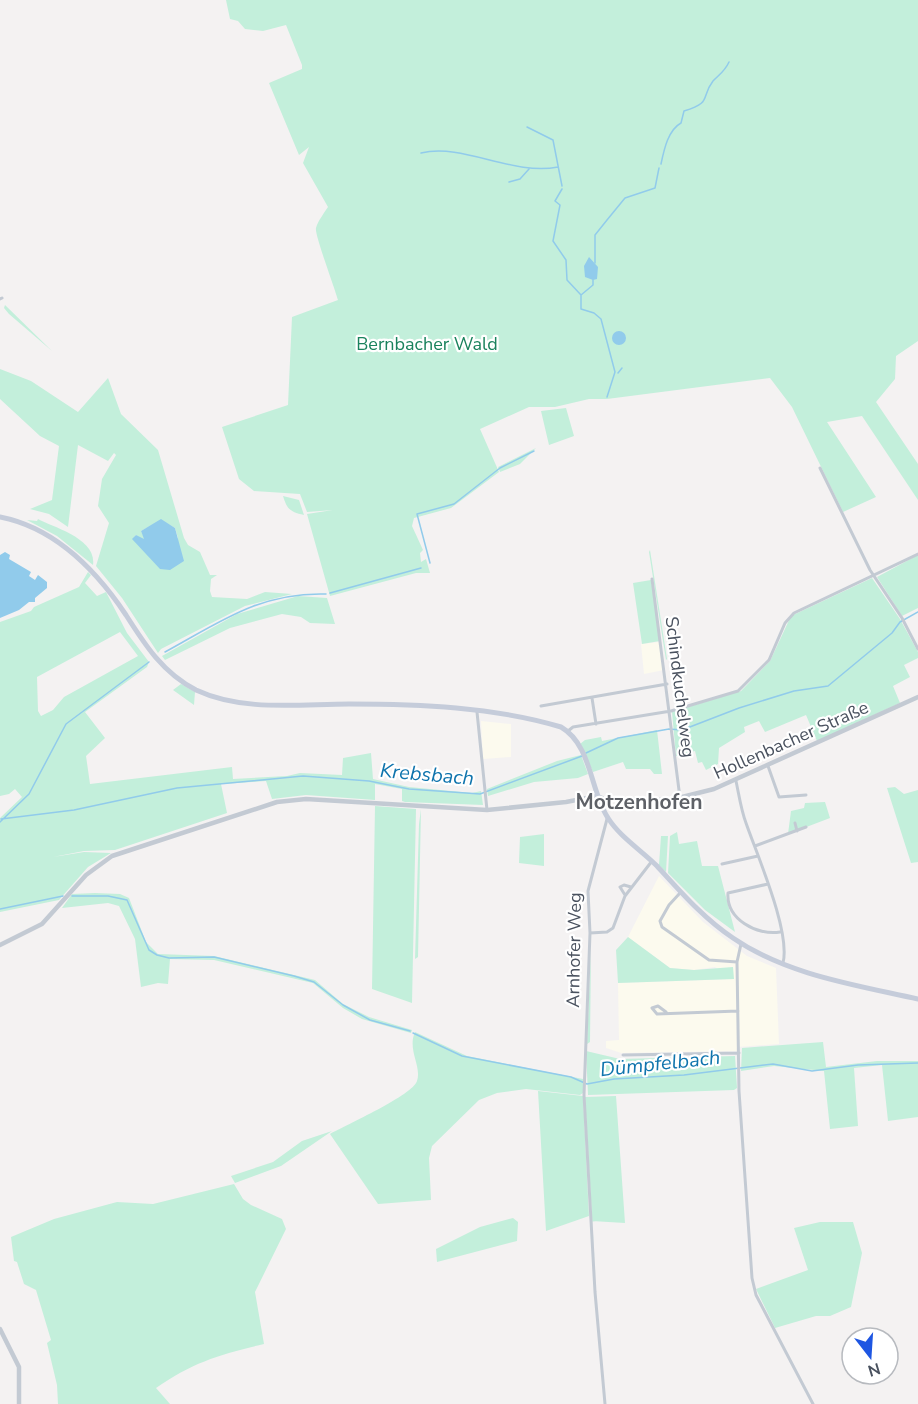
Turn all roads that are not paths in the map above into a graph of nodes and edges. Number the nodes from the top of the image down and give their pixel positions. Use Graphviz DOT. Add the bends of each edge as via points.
graph roads {
  1 [pos="820,468"];
  2 [pos="0,518"];
  3 [pos="918,554"];
  4 [pos="873,575"];
  5 [pos="652,579"];
  6 [pos="918,649"];
  7 [pos="668,684"];
  8 [pos="918,697"];
  9 [pos="592,698"];
  10 [pos="541,706"];
  11 [pos="671,711"];
  12 [pos="477,712"];
  13 [pos="596,724"];
  14 [pos="568,731"];
  15 [pos="768,766"];
  16 [pos="736,781"];
  17 [pos="806,795"];
  18 [pos="600,798"];
  19 [pos="680,798"];
  20 [pos="486,810"];
  21 [pos="608,819"];
  22 [pos="795,823"];
  23 [pos="806,827"];
  24 [pos="797,831"];
  25 [pos="755,846"];
  26 [pos="758,856"];
  27 [pos="652,861"];
  28 [pos="722,864"];
  29 [pos="768,884"];
  30 [pos="631,887"];
  31 [pos="681,892"];
  32 [pos="625,896"];
  33 [pos="780,932"];
  34 [pos="590,933"];
  35 [pos="741,944"];
  36 [pos="0,945"];
  37 [pos="737,962"];
  38 [pos="783,963"];
  39 [pos="918,999"];
  40 [pos="738,1011"];
  41 [pos="666,1012"];
  42 [pos="738,1053"];
  43 [pos="623,1055"];
  44 [pos="0,1329"];
  45 [pos="19,1404"];
  46 [pos="605,1404"];
  47 [pos="813,1404"];
  1 -- 4 [label="street"];
  2 -- 12 [label="main road" via="36,530 73,553 108,590 154,657 182,681 210,696 259,704 403,705"];
  3 -- 4 [label="street"];
  4 -- 6 [label="street"];
  4 -- 11 [label="street" via="790,615 770,660 740,690"];
  5 -- 7 [label="street, Schindkuchelweg"];
  7 -- 9 [label="street"];
  7 -- 11 [label="street, Schindkuchelweg"];
  8 -- 15 [label="street, Hollenbacher Straße"];
  9 -- 10 [label="street"];
  9 -- 13 [label="street"];
  11 -- 13 [label="street"];
  11 -- 19 [label="street, Schindkuchelweg"];
  12 -- 14 [label="main road" via="551,724"];
  12 -- 20 [label="street"];
  13 -- 14 [label="street"];
  14 -- 18 [label="main road" via="583,755"];
  15 -- 16 [label="street, Hollenbacher Straße"];
  15 -- 17 [label="street" via="779,797"];
  16 -- 19 [label="street, Hollenbacher Straße"];
  16 -- 25 [label="street"];
  18 -- 19 [label="street, Hollenbacher Straße"];
  18 -- 20 [label="street, Hollenbacher Straße"];
  18 -- 21 [label="main road"];
  20 -- 36 [label="street, Hollenbacher Straße" via="306,799 267,804 112,856 86,875 42,924"];
  21 -- 27 [label="main road"];
  21 -- 34 [label="street, Arnhofer Weg" via="590,883"];
  22 -- 24 [label="street"];
  23 -- 24 [label="street"];
  24 -- 25 [label="street"];
  25 -- 26 [label="street"];
  26 -- 28 [label="street"];
  26 -- 29 [label="street"];
  27 -- 30 [label="street"];
  27 -- 31 [label="main road"];
  29 -- 33 [label="street"];
  29 -- 33 [label="street" via="728,893 730,910 765,933"];
  30 -- 32 [label="street"];
  30 -- 32 [label="street" via="620,887"];
  31 -- 35 [label="main road"];
  31 -- 37 [label="street" via="667,908 660,921 662,927 709,960"];
  32 -- 34 [label="street" via="613,928"];
  33 -- 38 [label="street"];
  34 -- 46 [label="street, Arnhofer Weg" via="584,1084"];
  35 -- 37 [label="street"];
  35 -- 38 [label="main road"];
  37 -- 40 [label="street"];
  38 -- 39 [label="main road" via="826,978"];
  40 -- 41 [label="street"];
  40 -- 42 [label="street"];
  42 -- 43 [label="street"];
  42 -- 47 [label="street" via="753,1284"];
  44 -- 45 [label="street" via="19,1367"];
}
